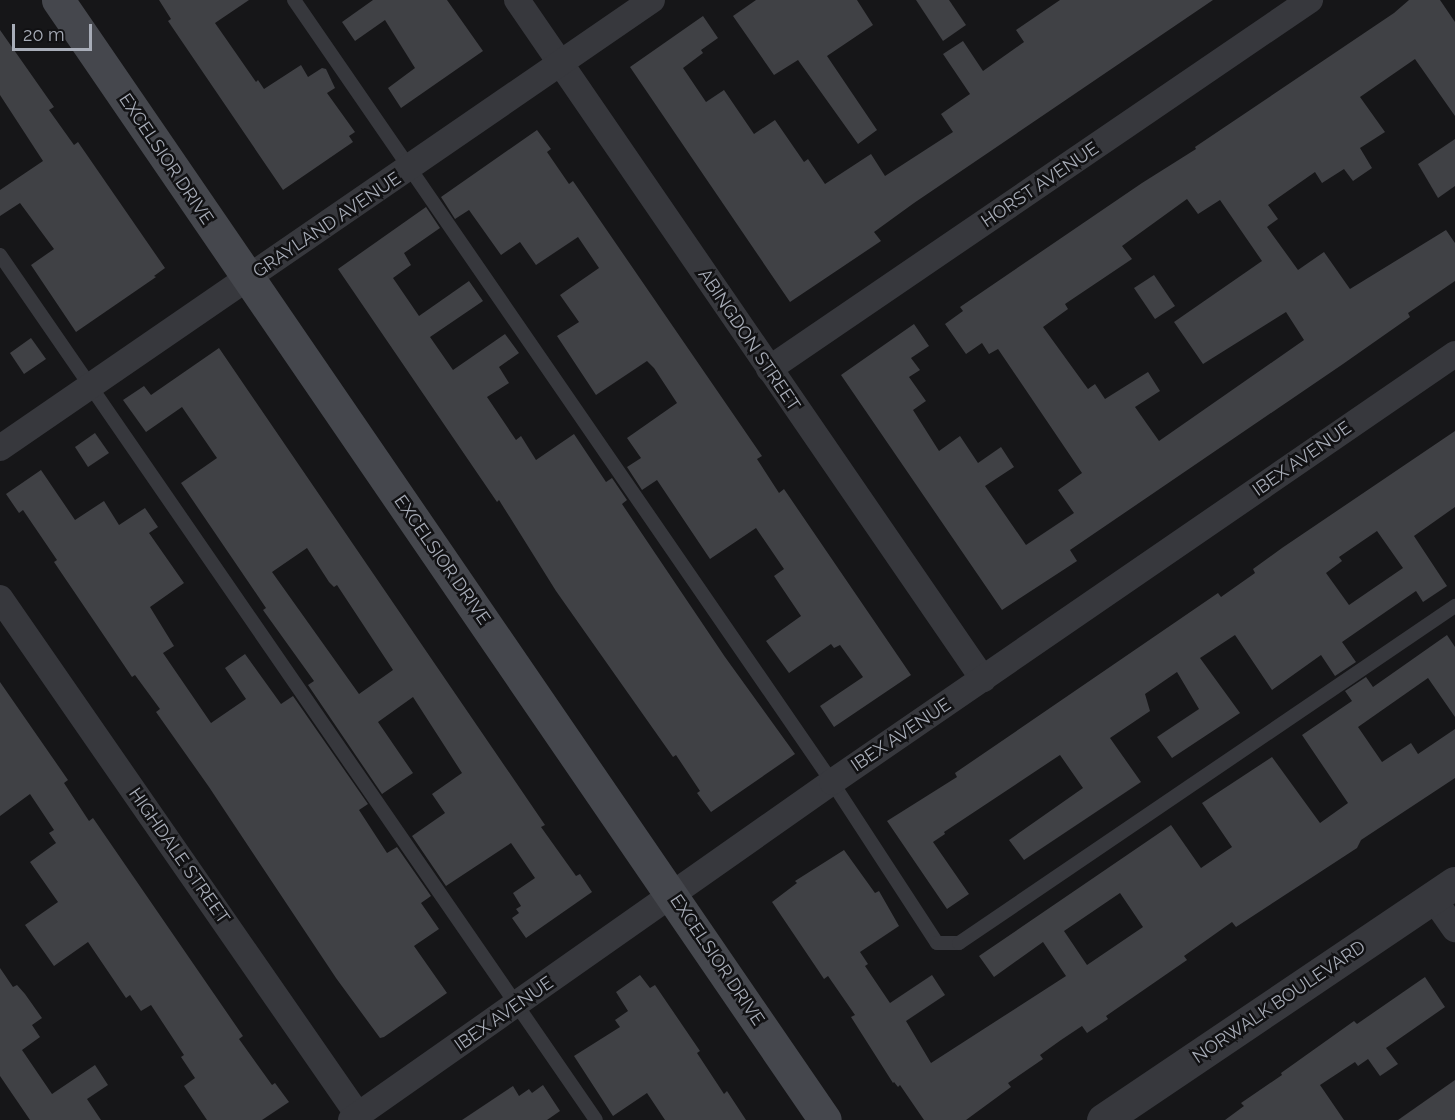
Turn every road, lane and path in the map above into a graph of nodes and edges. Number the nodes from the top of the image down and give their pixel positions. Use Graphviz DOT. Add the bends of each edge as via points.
graph roads {
  1 [pos="57,0"];
  2 [pos="294,0"];
  3 [pos="517,0"];
  4 [pos="652,0"];
  5 [pos="1310,0"];
  6 [pos="561,63"];
  7 [pos="408,170"];
  8 [pos="0,255"];
  9 [pos="248,278"];
  10 [pos="1453,360"];
  11 [pos="769,369"];
  12 [pos="90,386"];
  13 [pos="0,447"];
  14 [pos="0,597"];
  15 [pos="1455,606"];
  16 [pos="983,679"];
  17 [pos="832,782"];
  18 [pos="1444,890"];
  19 [pos="673,896"];
  20 [pos="1455,929"];
  21 [pos="518,1004"];
  22 [pos="355,1118"];
  23 [pos="596,1120"];
  24 [pos="825,1120"];
  25 [pos="1103,1120"];
  1 -- 9 [label="main road, EXCELSIOR DRIVE"];
  2 -- 7 [label="lane"];
  3 -- 6 [label="street, ABINGDON STREET"];
  4 -- 6 [label="street, GRAYLAND AVENUE"];
  5 -- 11 [label="street, HORST AVENUE"];
  6 -- 7 [label="street, GRAYLAND AVENUE"];
  6 -- 11 [label="street, ABINGDON STREET"];
  7 -- 9 [label="street, GRAYLAND AVENUE"];
  7 -- 17 [label="lane"];
  8 -- 12 [label="lane"];
  9 -- 12 [label="street, GRAYLAND AVENUE"];
  9 -- 19 [label="main road, EXCELSIOR DRIVE"];
  10 -- 16 [label="street, IBEX AVENUE"];
  11 -- 16 [label="street, ABINGDON STREET"];
  12 -- 13 [label="street, GRAYLAND AVENUE"];
  12 -- 21 [label="lane"];
  14 -- 22 [label="street, HIGHDALE STREET"];
  15 -- 17 [label="lane" via="959,943 937,943"];
  16 -- 17 [label="street, IBEX AVENUE"];
  17 -- 19 [label="street, IBEX AVENUE"];
  18 -- 20 [label="street"];
  18 -- 25 [label="street, NORWALK BOULEVARD"];
  19 -- 21 [label="street, IBEX AVENUE"];
  19 -- 24 [label="main road, EXCELSIOR DRIVE"];
  21 -- 22 [label="street, IBEX AVENUE"];
  21 -- 23 [label="lane"];
}
